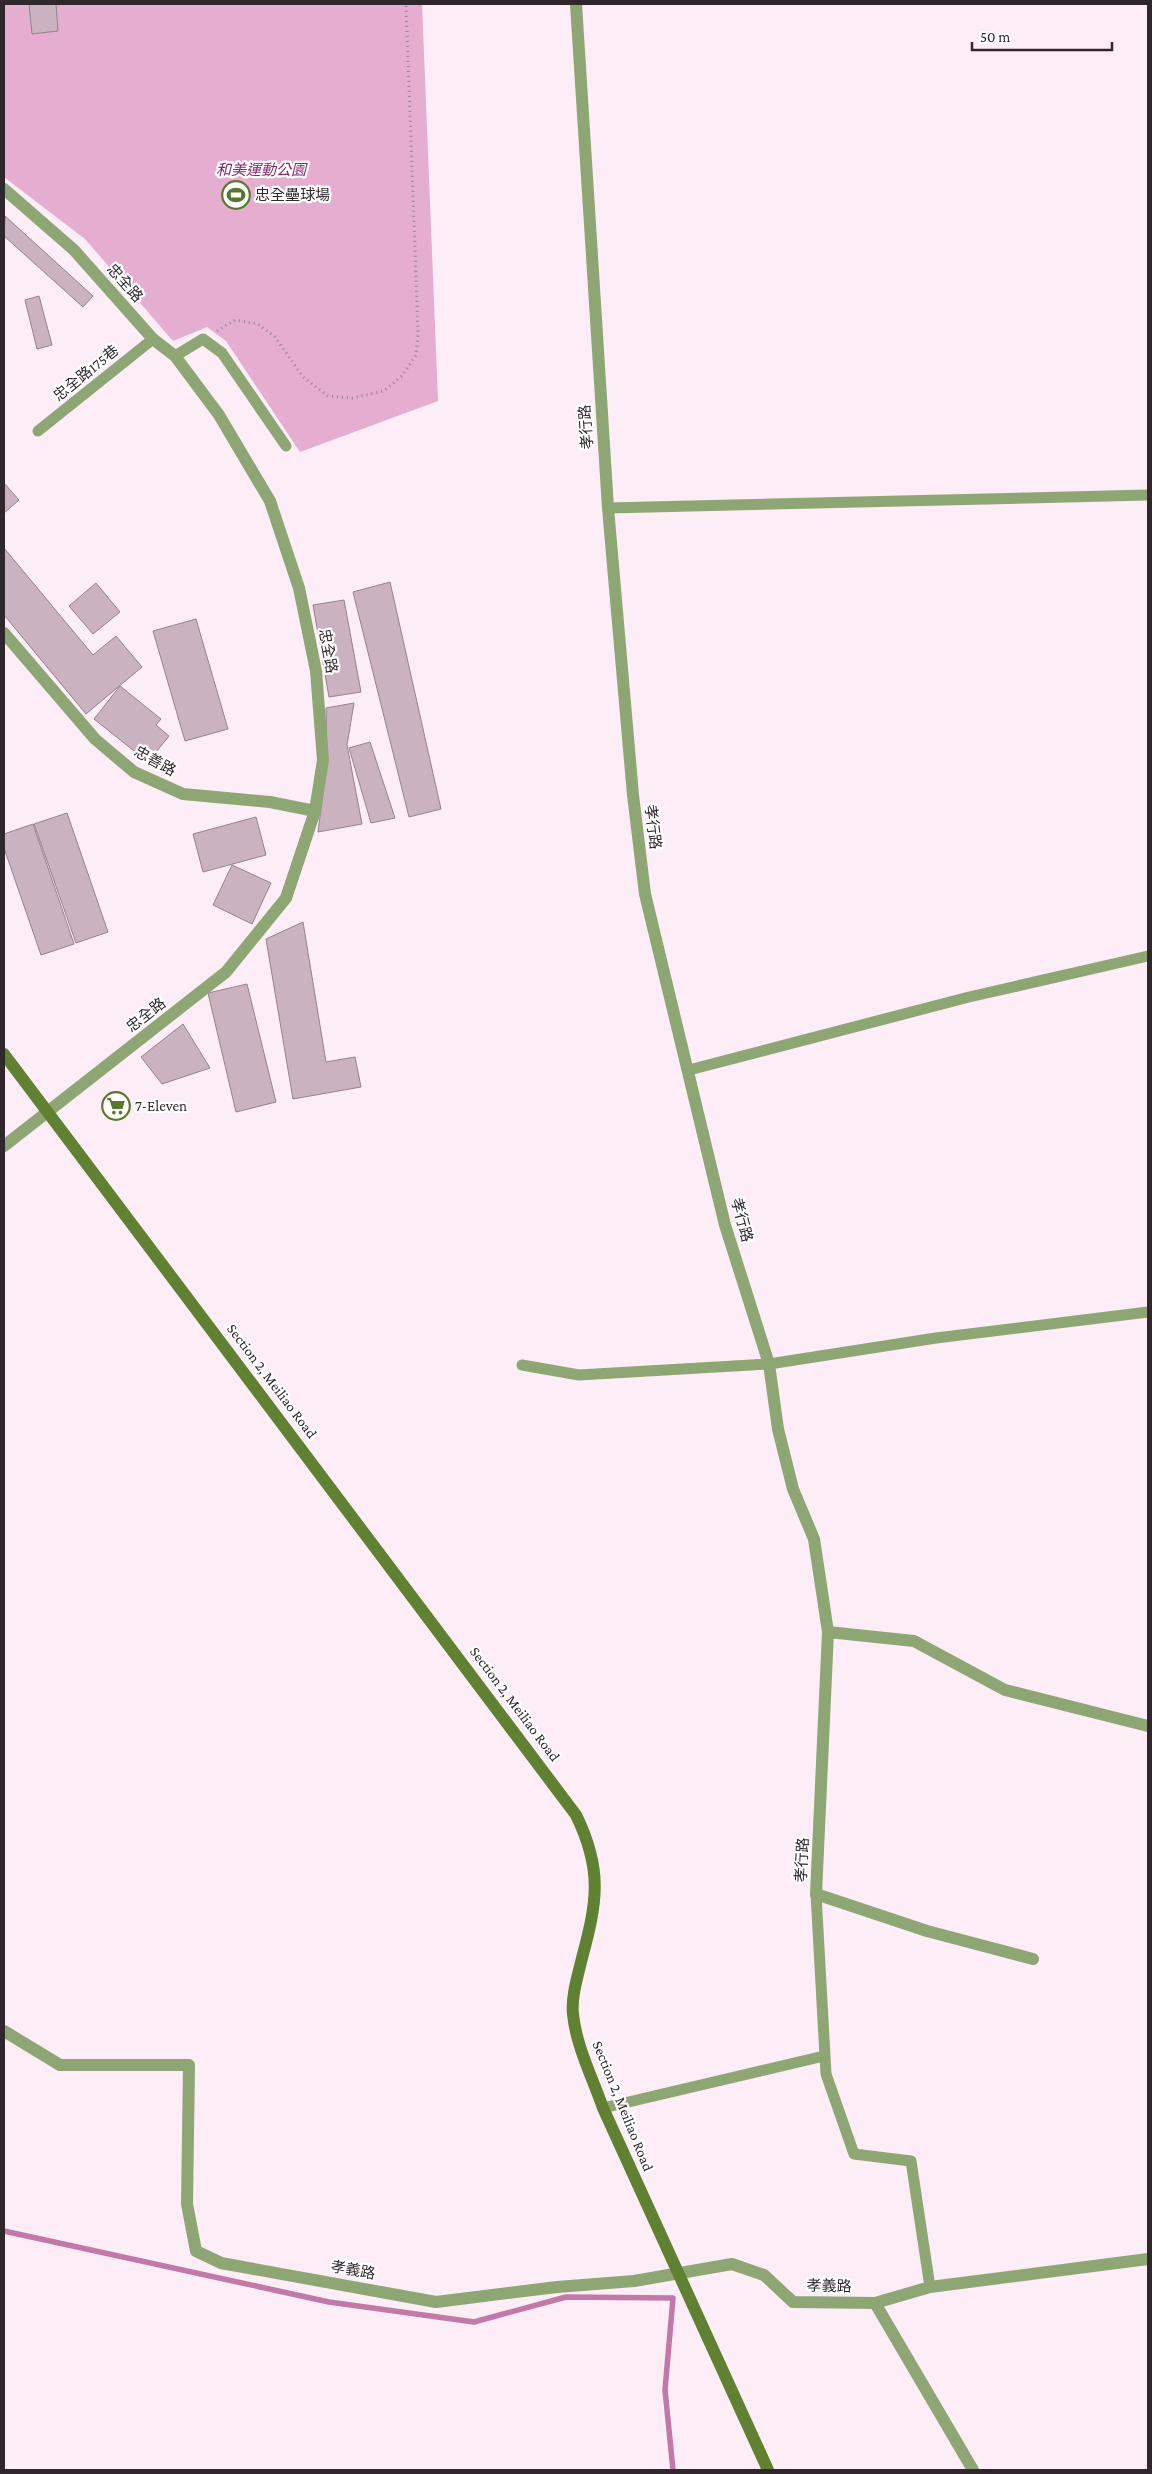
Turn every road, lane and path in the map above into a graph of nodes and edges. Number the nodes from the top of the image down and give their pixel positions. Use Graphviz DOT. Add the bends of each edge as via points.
graph roads {
  1 [pos="406,4"];
  2 [pos="576,4"];
  3 [pos="4,189"];
  4 [pos="153,339"];
  5 [pos="203,339"];
  6 [pos="175,356"];
  7 [pos="38,431"];
  8 [pos="286,446"];
  9 [pos="1148,495"];
  10 [pos="608,508"];
  11 [pos="4,633"];
  12 [pos="315,812"];
  13 [pos="1148,956"];
  14 [pos="4,1054"];
  15 [pos="689,1070"];
  16 [pos="49,1112"];
  17 [pos="4,1146"];
  18 [pos="1148,1312"];
  19 [pos="769,1364"];
  20 [pos="522,1365"];
  21 [pos="828,1632"];
  22 [pos="1148,1726"];
  23 [pos="816,1894"];
  24 [pos="1032,1959"];
  25 [pos="4,2031"];
  26 [pos="824,2056"];
  27 [pos="604,2108"];
  28 [pos="1148,2259"];
  29 [pos="677,2273"];
  30 [pos="930,2287"];
  31 [pos="875,2303"];
  32 [pos="768,2470"];
  33 [pos="973,2470"];
  1 -- 5 [label="path" via="418,333 416,355 402,376 384,391 352,398 328,396 303,377 275,336 258,324 235,320"];
  2 -- 10 [label="street, 孝行路"];
  3 -- 4 [label="street, 忠全路" via="74,250"];
  4 -- 6 [label="street, 忠全路"];
  4 -- 7 [label="lane, 忠全路175巷"];
  5 -- 6 [label="lane"];
  5 -- 8 [label="lane" via="222,353"];
  6 -- 12 [label="street, 忠全路" via="220,415 270,501 299,588 316,671 323,760"];
  9 -- 10 [label="lane"];
  10 -- 15 [label="street, 孝行路" via="645,894"];
  11 -- 12 [label="street, 忠善路" via="95,739 134,772 183,794 270,802"];
  12 -- 16 [label="street, 忠全路" via="286,898 226,972"];
  13 -- 15 [label="lane" via="969,997"];
  14 -- 16 [label="street, Section 2, Meiliao Road"];
  15 -- 19 [label="street, 孝行路" via="725,1225"];
  16 -- 17 [label="street, 忠全路"];
  16 -- 27 [label="street, Section 2, Meiliao Road" via="576,1815 590,1849 596,1886 594,1912 577,1979 573,2014 581,2047"];
  18 -- 19 [label="lane" via="936,1338"];
  19 -- 20 [label="lane" via="579,1375"];
  19 -- 21 [label="street, 孝行路" via="778,1429 793,1489 814,1539"];
  21 -- 22 [label="street" via="914,1641 1005,1690"];
  21 -- 23 [label="street, 孝行路"];
  23 -- 24 [label="street, 孝行路" via="927,1931"];
  23 -- 26 [label="lane"];
  25 -- 29 [label="street, 孝義路" via="60,2065 189,2065 187,2204 196,2251 221,2263 436,2302 634,2281"];
  26 -- 27 [label="lane"];
  26 -- 30 [label="lane" via="826,2074 854,2154 911,2162"];
  27 -- 29 [label="street, Section 2, Meiliao Road"];
  28 -- 30 [label="street, 孝義路"];
  29 -- 31 [label="street, 孝義路" via="732,2264 764,2274 793,2302"];
  29 -- 32 [label="street, Section 2, Meiliao Road"];
  30 -- 31 [label="street, 孝義路"];
  31 -- 33 [label="street"];
}
